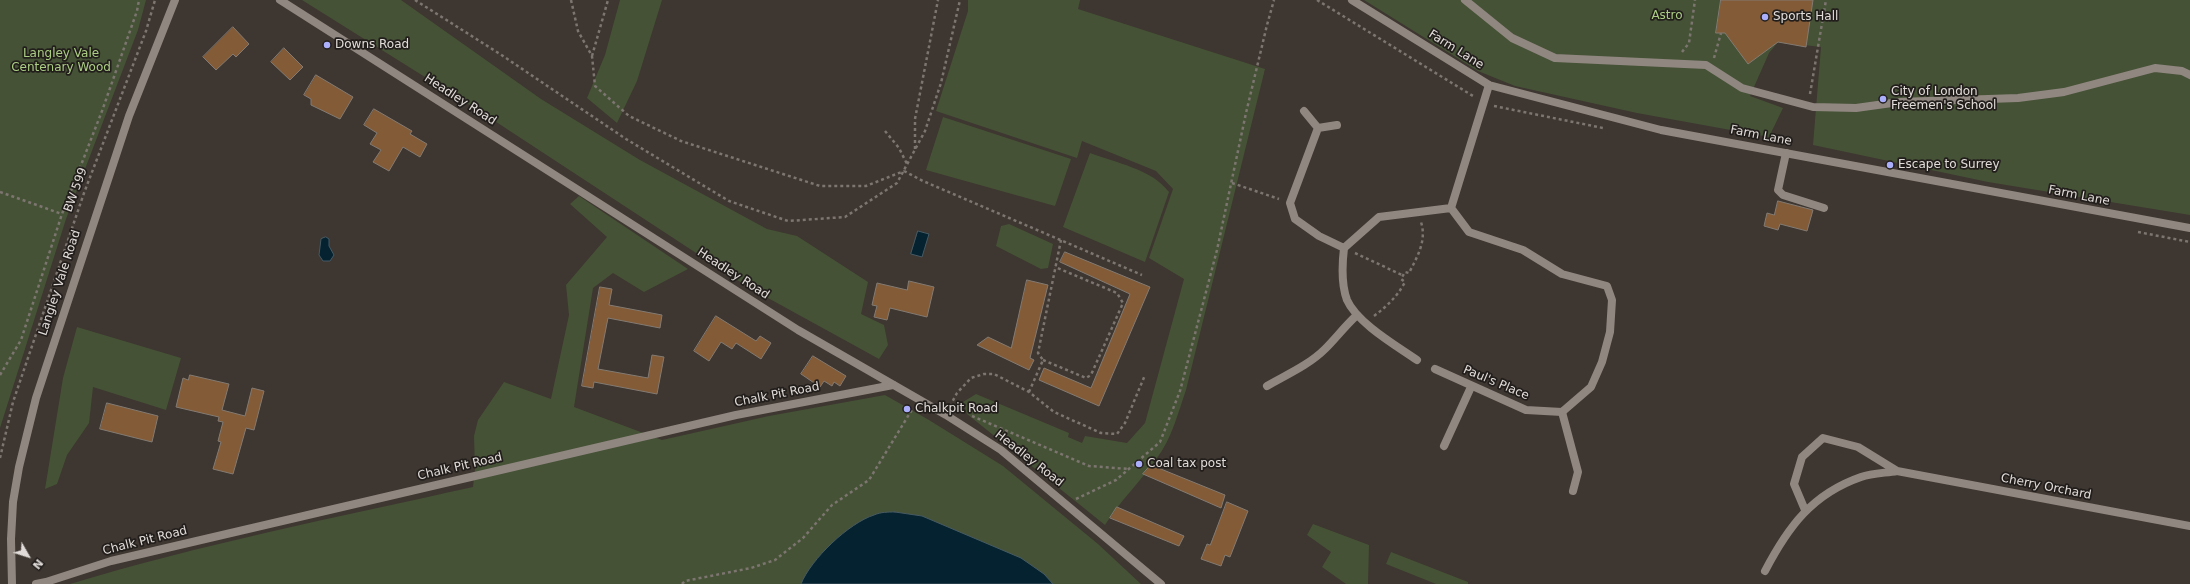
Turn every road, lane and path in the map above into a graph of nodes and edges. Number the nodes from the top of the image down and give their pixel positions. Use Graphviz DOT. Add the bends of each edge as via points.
graph roads {
  1 [pos="139,0"];
  2 [pos="155,0"];
  3 [pos="175,0"];
  4 [pos="280,0"];
  5 [pos="414,0"];
  6 [pos="571,0"];
  7 [pos="608,0"];
  8 [pos="938,0"];
  9 [pos="960,0"];
  10 [pos="1274,0"];
  11 [pos="1317,0"];
  12 [pos="1352,0"];
  13 [pos="1464,0"];
  14 [pos="1695,0"];
  15 [pos="1826,0"];
  16 [pos="1721,33"];
  17 [pos="592,56"];
  18 [pos="1671,62"];
  19 [pos="1712,68"];
  20 [pos="2190,75"];
  21 [pos="1489,85"];
  22 [pos="1484,103"];
  23 [pos="1808,105"];
  24 [pos="1304,112"];
  25 [pos="1337,125"];
  26 [pos="1318,128"];
  27 [pos="885,131"];
  28 [pos="915,150"];
  29 [pos="1786,153"];
  30 [pos="907,165"];
  31 [pos="904,171"];
  32 [pos="1232,184"];
  33 [pos="0,192"];
  34 [pos="1290,203"];
  35 [pos="1451,208"];
  36 [pos="1824,208"];
  37 [pos="62,214"];
  38 [pos="1419,214"];
  39 [pos="2190,228"];
  40 [pos="1061,240"];
  41 [pos="1344,248"];
  42 [pos="1055,267"];
  43 [pos="1142,275"];
  44 [pos="1402,275"];
  45 [pos="1357,315"];
  46 [pos="1366,322"];
  47 [pos="1043,360"];
  48 [pos="1417,360"];
  49 [pos="1435,370"];
  50 [pos="0,374"];
  51 [pos="1145,375"];
  52 [pos="893,385"];
  53 [pos="1267,386"];
  54 [pos="1471,387"];
  55 [pos="1029,392"];
  56 [pos="918,400"];
  57 [pos="1562,412"];
  58 [pos="968,414"];
  59 [pos="946,415"];
  60 [pos="1444,446"];
  61 [pos="0,458"];
  62 [pos="1130,469"];
  63 [pos="1897,471"];
  64 [pos="1573,491"];
  65 [pos="1065,504"];
  66 [pos="1805,510"];
  67 [pos="2190,526"];
  68 [pos="1765,571"];
  69 [pos="12,584"];
  70 [pos="36,584"];
  71 [pos="682,584"];
  72 [pos="1161,584"];
  1 -- 37 [label="path" via="102,111"];
  2 -- 61 [label="path, BW 599" via="146,31 84,193 16,394"];
  3 -- 69 [label="street, Langley Vale Road" via="129,116 36,398 13,502"];
  4 -- 52 [label="street, Headley Road" via="798,330"];
  5 -- 31 [label="path" via="626,138 729,201 788,221 845,217 897,183"];
  6 -- 17 [label="path" via="578,31"];
  7 -- 17 [label="path"];
  8 -- 28 [label="path" via="914,119"];
  9 -- 28 [label="path" via="941,82 925,131"];
  10 -- 32 [label="path" via="1247,106"];
  11 -- 22 [label="path"];
  12 -- 21 [label="street, Farm Lane"];
  13 -- 18 [label="street" via="1512,38 1555,58"];
  14 -- 18 [label="path" via="1688,47"];
  15 -- 23 [label="path"];
  16 -- 19 [label="path"];
  17 -- 31 [label="path" via="595,86 629,116 681,141 820,186 866,186"];
  18 -- 19 [label="street" via="1706,65"];
  19 -- 23 [label="street" via="1742,88"];
  20 -- 23 [label="street" via="2182,71 2155,68 2064,92 2018,98 1899,102 1856,108"];
  21 -- 22 [label="street"];
  21 -- 29 [label="street, Farm Lane" via="1661,130"];
  22 -- 35 [label="street"];
  24 -- 26 [label="street"];
  25 -- 26 [label="street"];
  26 -- 34 [label="street"];
  27 -- 30 [label="path" via="899,148"];
  28 -- 30 [label="path"];
  29 -- 36 [label="street" via="1778,190 1783,195"];
  29 -- 39 [label="street, Farm Lane"];
  30 -- 31 [label="path"];
  31 -- 40 [label="path"];
  32 -- 34 [label="path"];
  32 -- 62 [label="path" via="1180,391 1160,442"];
  33 -- 37 [label="path"];
  34 -- 41 [label="street" via="1295,219 1319,236"];
  35 -- 38 [label="street"];
  35 -- 57 [label="street" via="1470,232 1523,250 1562,274 1607,286 1612,300 1610,332 1602,362 1591,387"];
  37 -- 50 [label="path" via="21,340"];
  38 -- 41 [label="street" via="1379,217"];
  38 -- 44 [label="path" via="1424,230 1421,249 1409,274 1405,272"];
  40 -- 42 [label="path"];
  40 -- 43 [label="path"];
  41 -- 44 [label="path"];
  41 -- 45 [label="street" via="1342,270 1347,300"];
  42 -- 47 [label="path" via="1038,353"];
  42 -- 47 [label="path" via="1117,293 1123,303 1092,374 1086,378"];
  44 -- 46 [label="path" via="1401,279 1405,282 1400,292"];
  45 -- 46 [label="street"];
  45 -- 53 [label="street" via="1343,327 1325,350 1305,365"];
  46 -- 48 [label="street"];
  47 -- 55 [label="path"];
  49 -- 54 [label="street, Paul's Place"];
  51 -- 55 [label="path" via="1125,423 1117,434 1101,433 1054,412"];
  52 -- 56 [label="street, Headley Road"];
  52 -- 70 [label="street, Chalk Pit Road" via="736,415 111,561"];
  54 -- 57 [label="street, Paul's Place" via="1526,410"];
  54 -- 60 [label="street"];
  55 -- 59 [label="path" via="994,374 984,374 971,378 958,393"];
  56 -- 59 [label="street, Headley Road"];
  56 -- 71 [label="path" via="869,480 832,505 803,538 775,560 751,568 685,581"];
  57 -- 64 [label="street" via="1578,472"];
  58 -- 62 [label="path" via="1089,466"];
  59 -- 65 [label="street, Headley Road" via="1001,450"];
  62 -- 65 [label="path" via="1116,480"];
  63 -- 66 [label="street, Cherry Orchard" via="1862,477 1838,487"];
  63 -- 66 [label="street, Cherry Orchard" via="1858,447 1823,438 1802,457 1794,484"];
  63 -- 67 [label="street, Cherry Orchard"];
  65 -- 72 [label="street, Headley Road"];
  66 -- 68 [label="street, Cherry Orchard" via="1779,544"];
}
